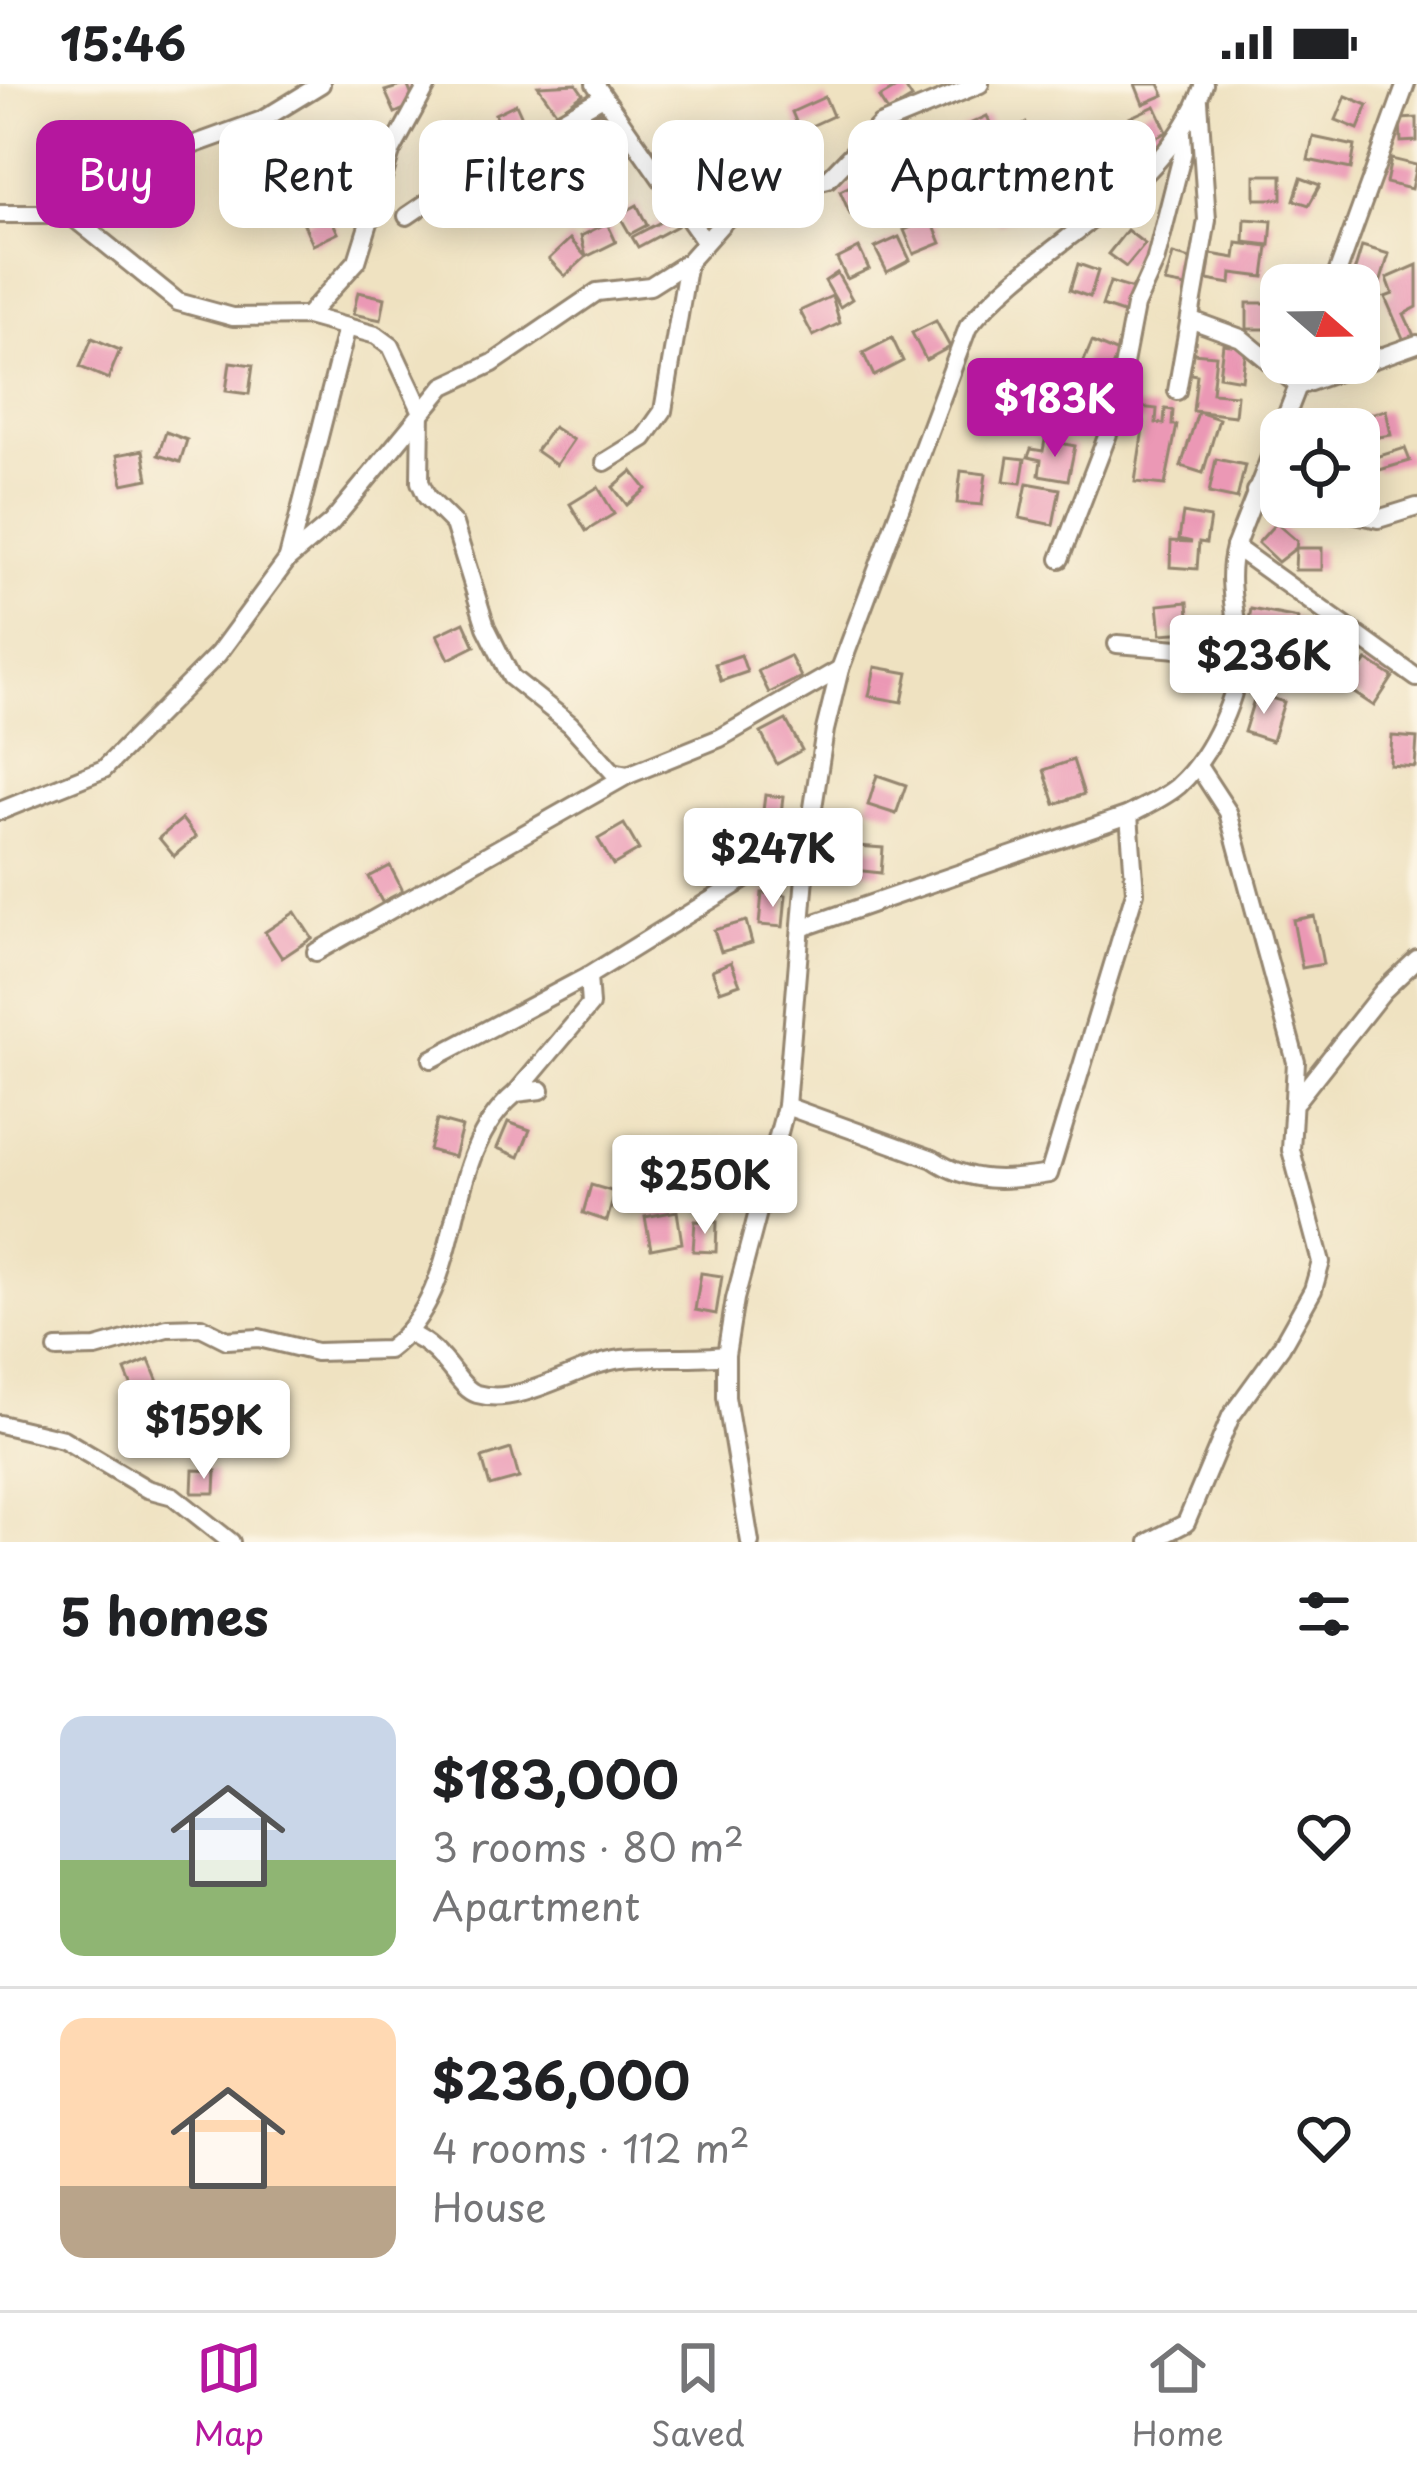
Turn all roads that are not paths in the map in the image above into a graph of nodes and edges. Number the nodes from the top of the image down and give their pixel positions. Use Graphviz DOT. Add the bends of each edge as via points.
graph roads {
  1 [pos="321,84"];
  2 [pos="428,84"];
  3 [pos="980,84"];
  4 [pos="1406,84"];
  5 [pos="599,91"];
  6 [pos="1202,92"];
  7 [pos="1182,133"];
  8 [pos="195,144"];
  9 [pos="395,145"];
  10 [pos="0,214"];
  11 [pos="36,214"];
  12 [pos="407,216"];
  13 [pos="86,228"];
  14 [pos="367,228"];
  15 [pos="704,239"];
  16 [pos="688,262"];
  17 [pos="1341,264"];
  18 [pos="307,316"];
  19 [pos="1192,320"];
  20 [pos="347,327"];
  21 [pos="1417,344"];
  22 [pos="1300,386"];
  23 [pos="1177,392"];
  24 [pos="1290,408"];
  25 [pos="422,410"];
  26 [pos="605,462"];
  27 [pos="1260,479"];
  28 [pos="1255,491"];
  29 [pos="1260,492"];
  30 [pos="1417,507"];
  31 [pos="1380,518"];
  32 [pos="1234,547"];
  33 [pos="288,559"];
  34 [pos="1060,559"];
  35 [pos="1118,644"];
  36 [pos="1239,654"];
  37 [pos="840,670"];
  38 [pos="1417,679"];
  39 [pos="1198,766"];
  40 [pos="628,775"];
  41 [pos="0,811"];
  42 [pos="1129,814"];
  43 [pos="808,840"];
  44 [pos="800,928"];
  45 [pos="316,952"];
  46 [pos="1417,959"];
  47 [pos="588,976"];
  48 [pos="432,1058"];
  49 [pos="541,1090"];
  50 [pos="516,1093"];
  51 [pos="1297,1100"];
  52 [pos="786,1106"];
  53 [pos="409,1334"];
  54 [pos="57,1349"];
  55 [pos="726,1354"];
  56 [pos="0,1424"];
  57 [pos="231,1542"];
  58 [pos="751,1542"];
  59 [pos="1149,1542"];
  1 -- 8 [label="street" via="262,120"];
  2 -- 9 [label="street"];
  3 -- 15 [label="street" via="880,125 828,178 765,195"];
  4 -- 17 [label="street"];
  5 -- 12 [label="street"];
  5 -- 15 [label="street"];
  6 -- 7 [label="street"];
  6 -- 19 [label="street" via="1207,220"];
  7 -- 34 [label="street" via="1184,152 1136,306 1113,421"];
  7 -- 37 [label="street" via="1135,181 1000,287 968,327"];
  10 -- 11 [label="street"];
  13 -- 18 [label="street" via="178,302 233,317"];
  14 -- 18 [label="street" via="357,261"];
  15 -- 16 [label="street"];
  16 -- 25 [label="street" via="650,286 597,292 493,363 444,386"];
  16 -- 26 [label="street" via="663,411 644,438"];
  18 -- 20 [label="street"];
  19 -- 22 [label="street" via="1241,338"];
  19 -- 23 [label="street"];
  20 -- 25 [label="street" via="391,346"];
  20 -- 33 [label="street"];
  21 -- 22 [label="street"];
  22 -- 24 [label="street"];
  25 -- 33 [label="street" via="331,523"];
  25 -- 40 [label="street" via="420,482 454,524 486,628 511,677 613,772"];
  27 -- 28 [label="street"];
  28 -- 29 [label="street"];
  28 -- 32 [label="street"];
  30 -- 31 [label="street"];
  32 -- 36 [label="street" via="1227,576"];
  32 -- 38 [label="street"];
  33 -- 41 [label="street" via="218,654 104,769"];
  35 -- 36 [label="street"];
  36 -- 39 [label="street" via="1231,696"];
  37 -- 40 [label="street" via="720,738"];
  37 -- 43 [label="street"];
  39 -- 42 [label="street"];
  39 -- 51 [label="street" via="1228,812 1296,1062"];
  40 -- 45 [label="street"];
  42 -- 44 [label="street"];
  42 -- 52 [label="street" via="1135,892 1049,1174 1002,1182 950,1171"];
  43 -- 44 [label="street"];
  43 -- 47 [label="street"];
  44 -- 52 [label="street"];
  46 -- 51 [label="street"];
  47 -- 48 [label="street"];
  47 -- 50 [label="street" via="590,1006"];
  49 -- 50 [label="street"];
  50 -- 53 [label="street" via="479,1136 455,1207 457,1228"];
  51 -- 59 [label="street" via="1291,1150 1321,1262 1313,1290 1231,1416 1186,1523"];
  52 -- 55 [label="street"];
  53 -- 54 [label="street" via="388,1350 354,1354 226,1340 201,1328"];
  53 -- 55 [label="street" via="449,1360 474,1393 500,1396 621,1359"];
  55 -- 58 [label="street"];
  56 -- 57 [label="street" via="63,1439 172,1496"];
}
